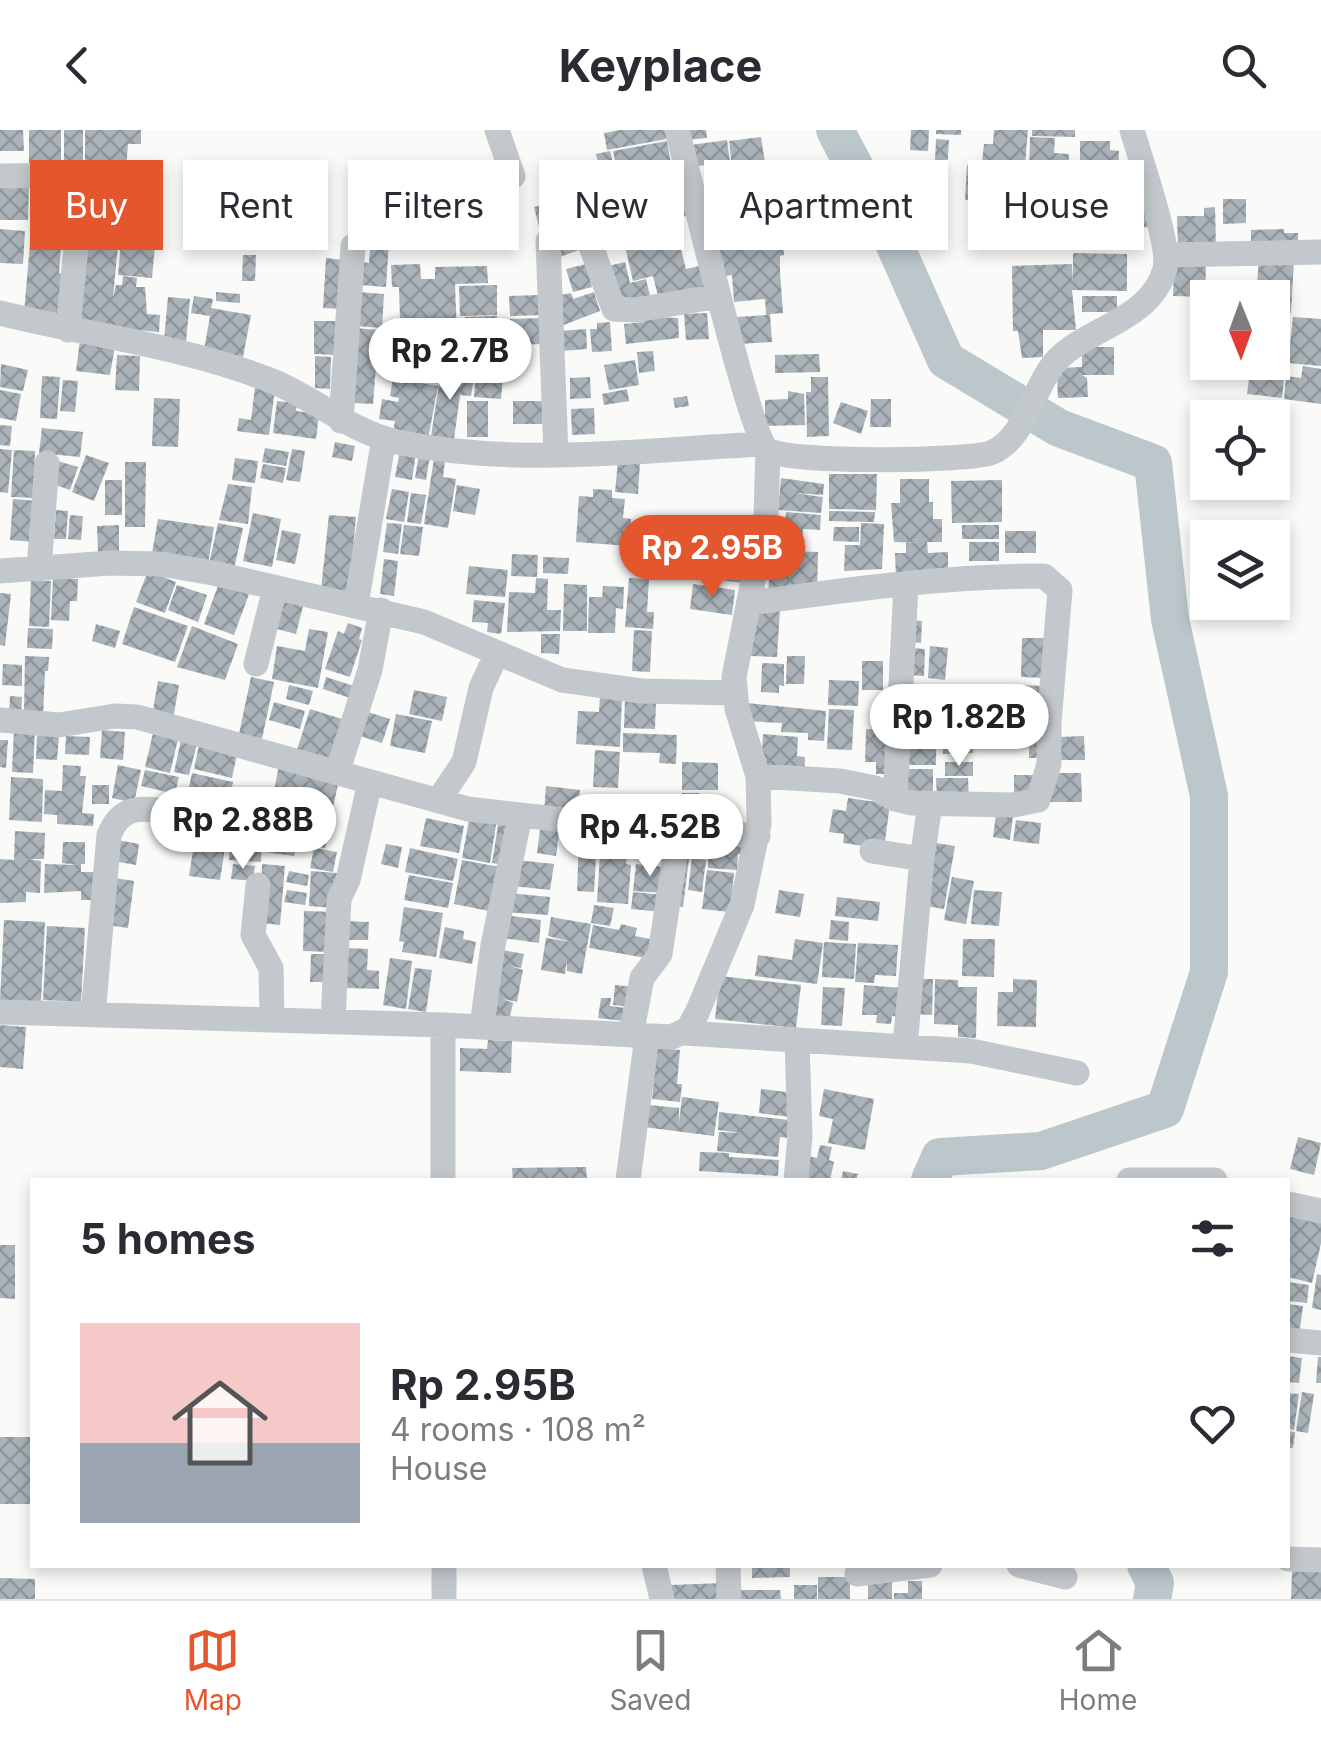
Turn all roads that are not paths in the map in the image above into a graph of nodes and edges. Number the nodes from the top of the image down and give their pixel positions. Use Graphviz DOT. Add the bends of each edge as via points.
graph roads {
  1 [pos="497,130"];
  2 [pos="677,130"];
  3 [pos="1132,130"];
  4 [pos="507,160"];
  5 [pos="30,175"];
  6 [pos="0,176"];
  7 [pos="76,250"];
  8 [pos="353,250"];
  9 [pos="548,250"];
  10 [pos="592,250"];
  11 [pos="1321,252"];
  12 [pos="1166,255"];
  13 [pos="720,296"];
  14 [pos="0,314"];
  15 [pos="68,330"];
  16 [pos="342,421"];
  17 [pos="384,438"];
  18 [pos="765,447"];
  19 [pos="556,455"];
  20 [pos="47,463"];
  21 [pos="39,569"];
  22 [pos="0,571"];
  23 [pos="906,586"];
  24 [pos="275,588"];
  25 [pos="749,604"];
  26 [pos="368,608"];
  27 [pos="497,653"];
  28 [pos="256,664"];
  29 [pos="735,693"];
  30 [pos="0,720"];
  31 [pos="337,773"];
  32 [pos="758,776"];
  33 [pos="370,782"];
  34 [pos="895,799"];
  35 [pos="438,801"];
  36 [pos="930,804"];
  37 [pos="177,811"];
  38 [pos="520,816"];
  39 [pos="679,830"];
  40 [pos="758,836"];
  41 [pos="872,851"];
  42 [pos="922,859"];
  43 [pos="258,884"];
  44 [pos="0,1012"];
  45 [pos="93,1015"];
  46 [pos="272,1019"];
  47 [pos="334,1021"];
  48 [pos="443,1024"];
  49 [pos="482,1026"];
  50 [pos="684,1033"];
  51 [pos="639,1036"];
  52 [pos="797,1040"];
  53 [pos="905,1046"];
  54 [pos="1077,1074"];
  55 [pos="442,1178"];
  56 [pos="628,1178"];
  57 [pos="796,1178"];
  58 [pos="1290,1204"];
  59 [pos="1321,1212"];
  60 [pos="1290,1340"];
  61 [pos="1321,1343"];
  62 [pos="1290,1559"];
  63 [pos="1321,1560"];
  64 [pos="444,1568"];
  65 [pos="655,1568"];
  66 [pos="728,1568"];
  67 [pos="914,1568"];
  68 [pos="1030,1568"];
  69 [pos="1065,1577"];
  70 [pos="857,1579"];
  71 [pos="444,1599"];
  72 [pos="662,1599"];
  73 [pos="729,1599"];
  1 -- 4 [label="street"];
  2 -- 13 [label="street"];
  3 -- 12 [label="street"];
  5 -- 6 [label="street"];
  7 -- 15 [label="street"];
  8 -- 16 [label="street"];
  9 -- 19 [label="street"];
  10 -- 13 [label="street" via="614,309"];
  11 -- 12 [label="street"];
  12 -- 18 [label="street" via="1164,272 1146,300 1056,362 1013,435 990,454 803,458"];
  13 -- 18 [label="street"];
  14 -- 15 [label="street"];
  15 -- 16 [label="street" via="239,369 288,388"];
  16 -- 17 [label="street"];
  17 -- 19 [label="street" via="468,453"];
  17 -- 26 [label="street"];
  18 -- 19 [label="street"];
  18 -- 25 [label="street" via="766,515"];
  20 -- 21 [label="street"];
  21 -- 22 [label="street"];
  21 -- 24 [label="street" via="161,564"];
  23 -- 25 [label="street"];
  23 -- 34 [label="street"];
  23 -- 36 [label="street" via="1044,576 1060,590 1048,764 1038,800"];
  24 -- 26 [label="street"];
  24 -- 28 [label="street"];
  25 -- 29 [label="street" via="736,654"];
  26 -- 27 [label="street" via="444,629"];
  26 -- 31 [label="street" via="370,670"];
  27 -- 29 [label="street" via="588,684"];
  27 -- 35 [label="street" via="464,762"];
  29 -- 32 [label="street"];
  30 -- 31 [label="street" via="59,725 137,717"];
  31 -- 33 [label="street"];
  32 -- 34 [label="street" via="840,781"];
  32 -- 40 [label="street"];
  33 -- 35 [label="street"];
  33 -- 47 [label="street" via="339,899"];
  34 -- 36 [label="street"];
  35 -- 38 [label="street"];
  36 -- 42 [label="street"];
  37 -- 45 [label="street" via="124,813 109,836"];
  38 -- 39 [label="street"];
  38 -- 49 [label="street"];
  39 -- 40 [label="street"];
  39 -- 51 [label="street" via="660,954 642,978"];
  40 -- 50 [label="street" via="734,927"];
  41 -- 42 [label="street"];
  42 -- 53 [label="street"];
  43 -- 46 [label="street" via="252,935 270,968"];
  44 -- 45 [label="street"];
  45 -- 46 [label="street"];
  46 -- 47 [label="street"];
  47 -- 48 [label="street"];
  48 -- 49 [label="street"];
  48 -- 55 [label="street"];
  49 -- 51 [label="street"];
  50 -- 51 [label="street"];
  50 -- 52 [label="street"];
  51 -- 56 [label="street"];
  52 -- 53 [label="street"];
  52 -- 57 [label="street"];
  53 -- 54 [label="street" via="971,1051"];
  58 -- 59 [label="street"];
  60 -- 61 [label="street"];
  62 -- 63 [label="street"];
  64 -- 71 [label="street"];
  65 -- 72 [label="street"];
  66 -- 73 [label="street"];
  67 -- 70 [label="street"];
  68 -- 69 [label="street"];
}
